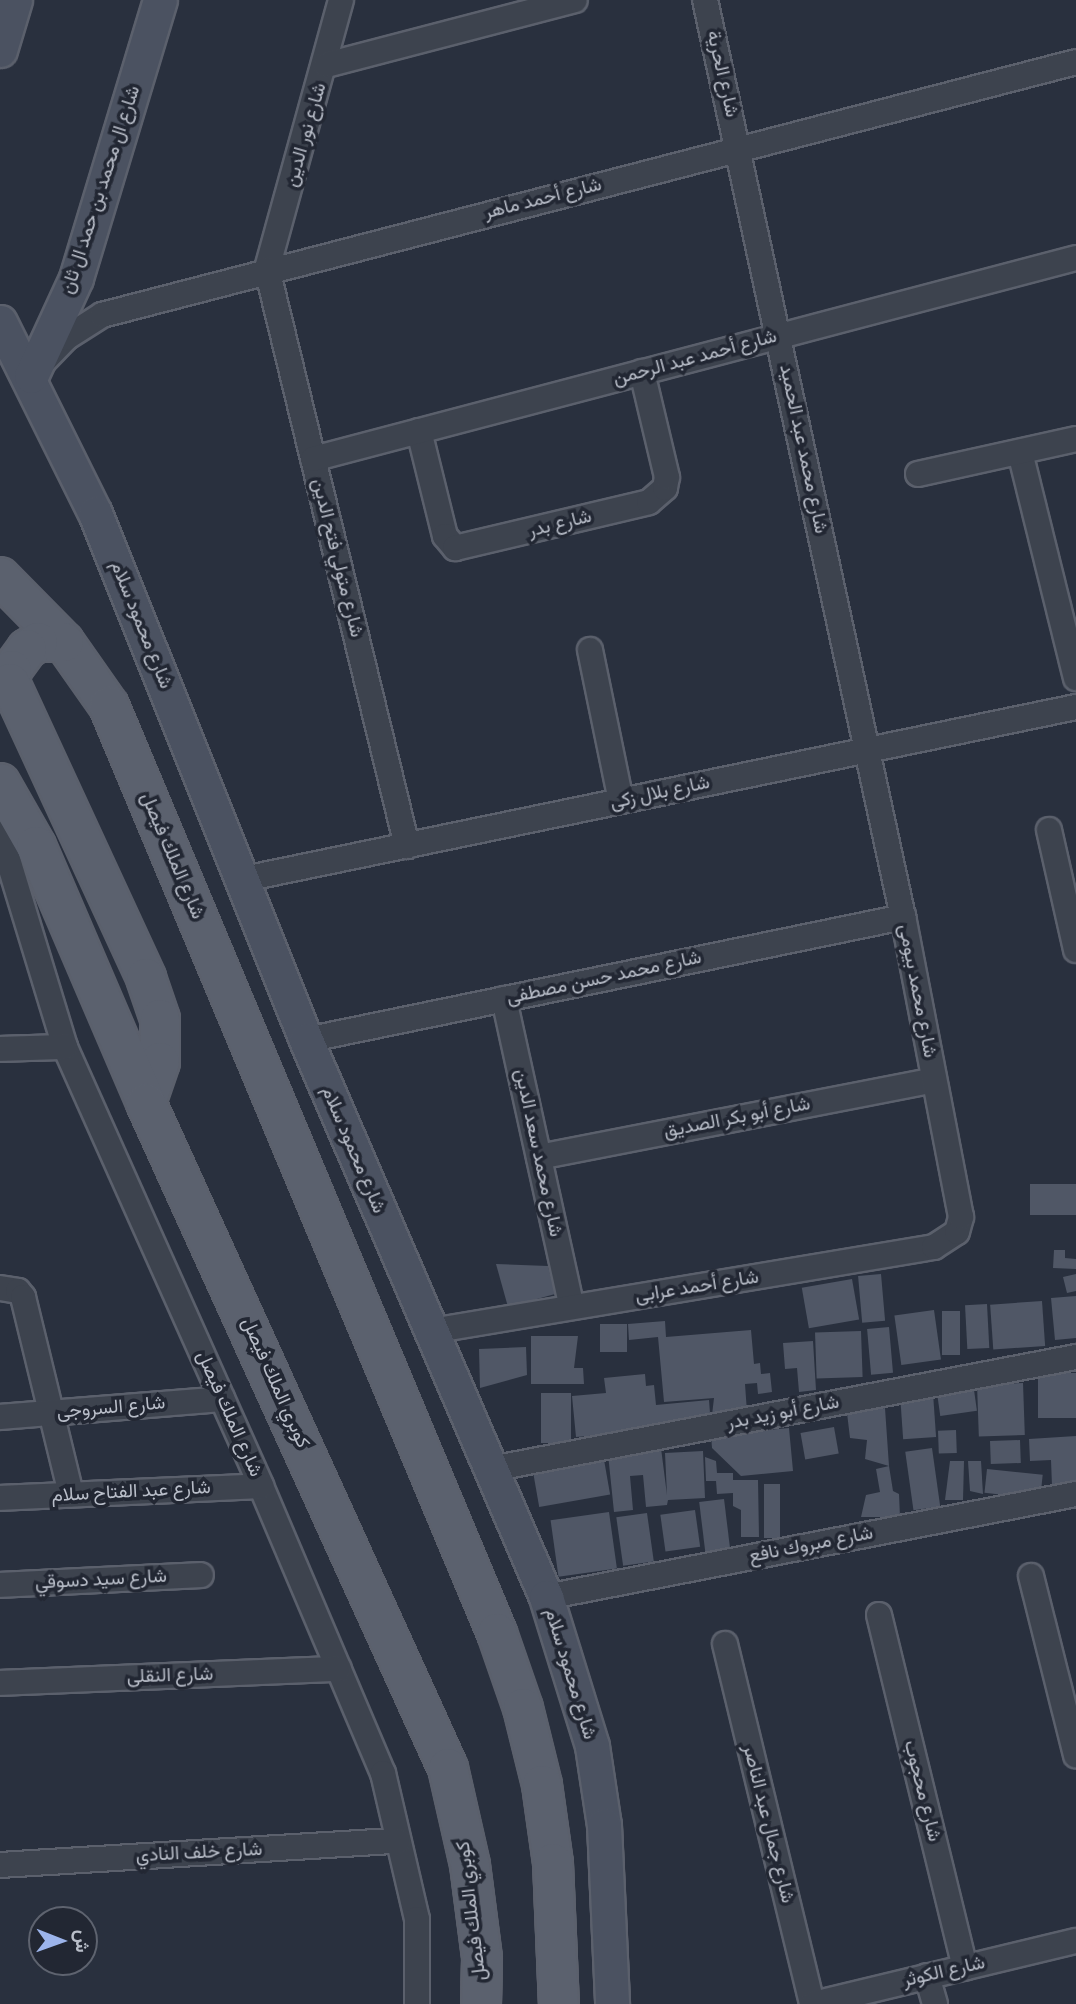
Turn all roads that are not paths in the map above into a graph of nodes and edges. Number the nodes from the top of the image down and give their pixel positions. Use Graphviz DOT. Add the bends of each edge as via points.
graph roads {
  1 [pos="15,0"];
  2 [pos="160,0"];
  3 [pos="341,0"];
  4 [pos="575,0"];
  5 [pos="705,0"];
  6 [pos="0,50"];
  7 [pos="1076,62"];
  8 [pos="326,65"];
  9 [pos="740,148"];
  10 [pos="1076,258"];
  11 [pos="267,269"];
  12 [pos="0,322"];
  13 [pos="779,336"];
  14 [pos="642,372"];
  15 [pos="31,376"];
  16 [pos="419,431"];
  17 [pos="1076,439"];
  18 [pos="1020,452"];
  19 [pos="313,459"];
  20 [pos="918,474"];
  21 [pos="0,577"];
  22 [pos="64,642"];
  23 [pos="590,650"];
  24 [pos="1076,678"];
  25 [pos="1076,707"];
  26 [pos="867,750"];
  27 [pos="0,783"];
  28 [pos="621,801"];
  29 [pos="1049,830"];
  30 [pos="0,833"];
  31 [pos="407,846"];
  32 [pos="244,879"];
  33 [pos="1071,900"];
  34 [pos="903,917"];
  35 [pos="1076,950"];
  36 [pos="504,999"];
  37 [pos="306,1040"];
  38 [pos="65,1047"];
  39 [pos="0,1049"];
  40 [pos="934,1080"];
  41 [pos="146,1103"];
  42 [pos="539,1157"];
  43 [pos="957,1232"];
  44 [pos="0,1288"];
  45 [pos="572,1307"];
  46 [pos="432,1331"];
  47 [pos="1076,1357"];
  48 [pos="222,1399"];
  49 [pos="49,1414"];
  50 [pos="0,1417"];
  51 [pos="491,1469"];
  52 [pos="261,1486"];
  53 [pos="71,1494"];
  54 [pos="1076,1494"];
  55 [pos="0,1498"];
  56 [pos="201,1575"];
  57 [pos="1031,1576"];
  58 [pos="0,1585"];
  59 [pos="546,1597"];
  60 [pos="879,1615"];
  61 [pos="725,1644"];
  62 [pos="339,1669"];
  63 [pos="0,1683"];
  64 [pos="1076,1755"];
  65 [pos="398,1841"];
  66 [pos="0,1865"];
  67 [pos="1076,1941"];
  68 [pos="965,1968"];
  69 [pos="927,1976"];
  70 [pos="417,2004"];
  71 [pos="481,2004"];
  72 [pos="559,2004"];
  73 [pos="611,2004"];
  74 [pos="812,2004"];
  75 [pos="935,2004"];
  1 -- 6 [label="street"];
  2 -- 15 [label="street, شارع ال محمد بن حمد ال ثان" via="76,278"];
  3 -- 8 [label="street, شارع نور الدين"];
  4 -- 8 [label="street"];
  5 -- 9 [label="street, شارع الحرية"];
  7 -- 9 [label="street, شارع أحمد ماهر"];
  8 -- 11 [label="street, شارع نور الدين"];
  9 -- 11 [label="street, شارع أحمد ماهر"];
  9 -- 13 [label="street, شارع محمد عبد الحميد"];
  10 -- 13 [label="street, شارع أحمد عبد الرحمن"];
  11 -- 15 [label="street, شارع أحمد ماهر" via="102,316 66,338"];
  11 -- 19 [label="street, شارع متولي فتح الدين"];
  12 -- 15 [label="street, شارع محمود سلام"];
  13 -- 14 [label="street, شارع أحمد عبد الرحمن"];
  13 -- 26 [label="street, شارع محمد عبد الحميد"];
  14 -- 16 [label="street, شارع أحمد عبد الرحمن"];
  14 -- 16 [label="street, شارع بدر" via="667,477 665,488 649,502 456,548 445,536"];
  15 -- 32 [label="street, شارع محمود سلام" via="96,513"];
  16 -- 19 [label="street, شارع أحمد عبد الرحمن"];
  17 -- 18 [label="street"];
  18 -- 20 [label="street"];
  18 -- 24 [label="street"];
  19 -- 31 [label="street, شارع متولي فتح الدين"];
  21 -- 22 [label="main road, شارع الملك فيصل"];
  22 -- 41 [label="main road" via="38,642 27,649 12,670 10,683 146,978 160,1019 160,1062"];
  22 -- 72 [label="main road, شارع الملك فيصل" via="109,706 496,1633 529,1733 553,1863"];
  23 -- 28 [label="street"];
  25 -- 26 [label="street, شارع بلال زكى"];
  26 -- 28 [label="street, شارع بلال زكى"];
  26 -- 34 [label="street, شارع محمد بيومى"];
  27 -- 41 [label="main road, كوبري الملك فيصل" via="36,846"];
  28 -- 31 [label="street, شارع بلال زكى"];
  29 -- 33 [label="street"];
  30 -- 38 [label="street, شارع الملك فيصل"];
  31 -- 32 [label="street, شارع بلال زكى"];
  32 -- 37 [label="street, شارع محمود سلام"];
  33 -- 35 [label="street"];
  34 -- 36 [label="street, شارع محمد حسن مصطفى"];
  34 -- 40 [label="street, شارع محمد بيومى"];
  36 -- 37 [label="street, شارع محمد حسن مصطفى"];
  36 -- 42 [label="street, شارع محمد سعد الدين"];
  37 -- 46 [label="street, شارع محمود سلام"];
  38 -- 39 [label="street"];
  38 -- 48 [label="street, شارع الملك فيصل"];
  40 -- 42 [label="street, شارع أبو بكر الصديق"];
  40 -- 43 [label="street, شارع محمد بيومى" via="961,1217"];
  41 -- 71 [label="main road, كوبري الملك فيصل" via="448,1768 470,1865 482,1958"];
  42 -- 45 [label="street, شارع محمد سعد الدين"];
  43 -- 45 [label="street, شارع أحمد عرابى" via="934,1247"];
  44 -- 49 [label="street" via="18,1291 23,1297"];
  45 -- 46 [label="street, شارع أحمد عرابى"];
  46 -- 51 [label="street, شارع محمود سلام"];
  47 -- 51 [label="street, شارع أبو زيد بدر"];
  48 -- 49 [label="street, شارع السروجى"];
  48 -- 52 [label="street, شارع الملك فيصل"];
  49 -- 50 [label="street, شارع السروجى"];
  49 -- 53 [label="street"];
  51 -- 59 [label="street, شارع محمود سلام"];
  52 -- 53 [label="street, شارع عبد الفتاح سلام"];
  52 -- 62 [label="street, شارع الملك فيصل"];
  53 -- 55 [label="street, شارع عبد الفتاح سلام"];
  54 -- 59 [label="street, شارع مبروك نافع"];
  56 -- 58 [label="street, شارع سيد دسوقي"];
  57 -- 64 [label="street"];
  59 -- 73 [label="street, شارع محمود سلام" via="592,1746 604,1825"];
  60 -- 68 [label="street, شارع محجوب"];
  61 -- 74 [label="street, شارع جمال عبد الناصر"];
  62 -- 63 [label="street, شارع النقلى"];
  62 -- 65 [label="street, شارع الملك فيصل" via="383,1773"];
  65 -- 66 [label="street, شارع خلف النادي"];
  65 -- 70 [label="street, شارع الملك فيصل" via="416,1919"];
  67 -- 68 [label="street, شارع الكوثر"];
  68 -- 69 [label="street, شارع الكوثر"];
  69 -- 74 [label="street, شارع الكوثر"];
  69 -- 75 [label="street"];
}
